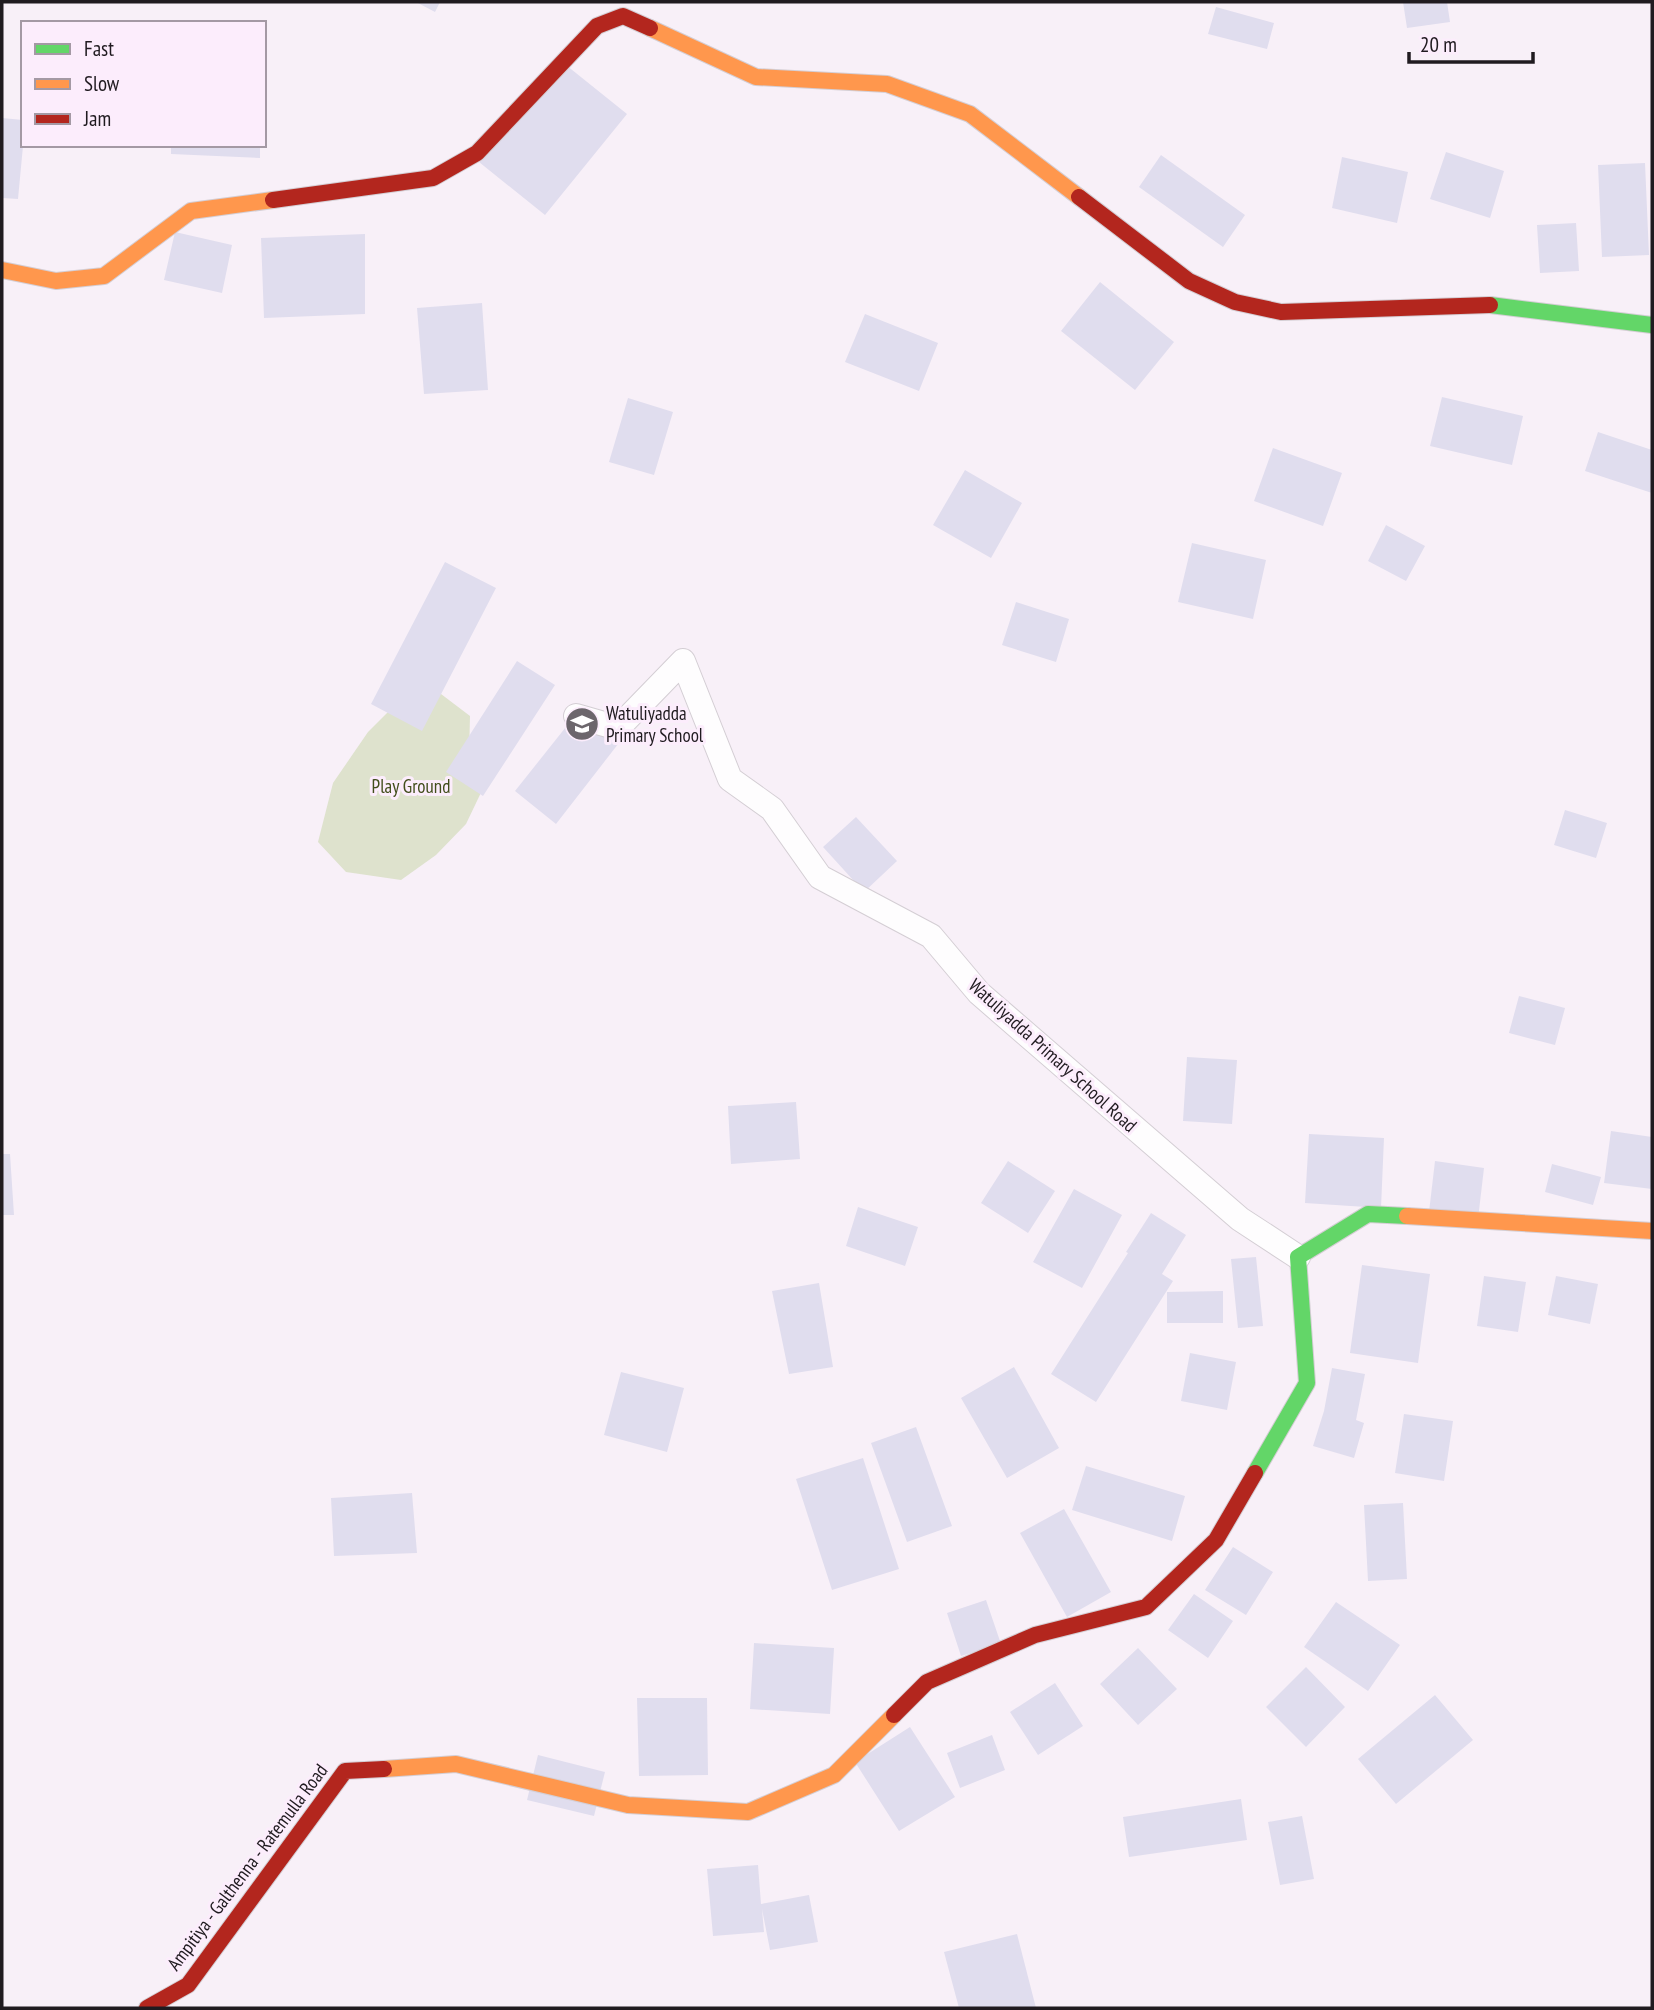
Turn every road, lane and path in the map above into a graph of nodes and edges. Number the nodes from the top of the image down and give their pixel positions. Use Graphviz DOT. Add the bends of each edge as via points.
graph roads {
  1 [pos="2,270"];
  2 [pos="1652,325"];
  3 [pos="576,716"];
  4 [pos="1652,1231"];
  5 [pos="1298,1257"];
  6 [pos="147,2008"];
  1 -- 2 [label="street" via="56,281 104,276 191,211 433,178 477,153 597,26 624,16 755,77 887,84 970,114 1189,281 1235,302 1281,312 1484,304"];
  3 -- 5 [label="lane, Watuliyadda Primary School Road" via="618,727 684,661 730,779 772,809 820,877 931,936 979,993 1240,1219"];
  4 -- 5 [label="street" via="1368,1214"];
  5 -- 6 [label="street, Ampitiya - Galthenna - Ratemulla Road" via="1307,1383 1216,1540 1146,1607 1035,1635 927,1682 834,1775 748,1812 628,1805 456,1763 345,1771 188,1985"];
}
